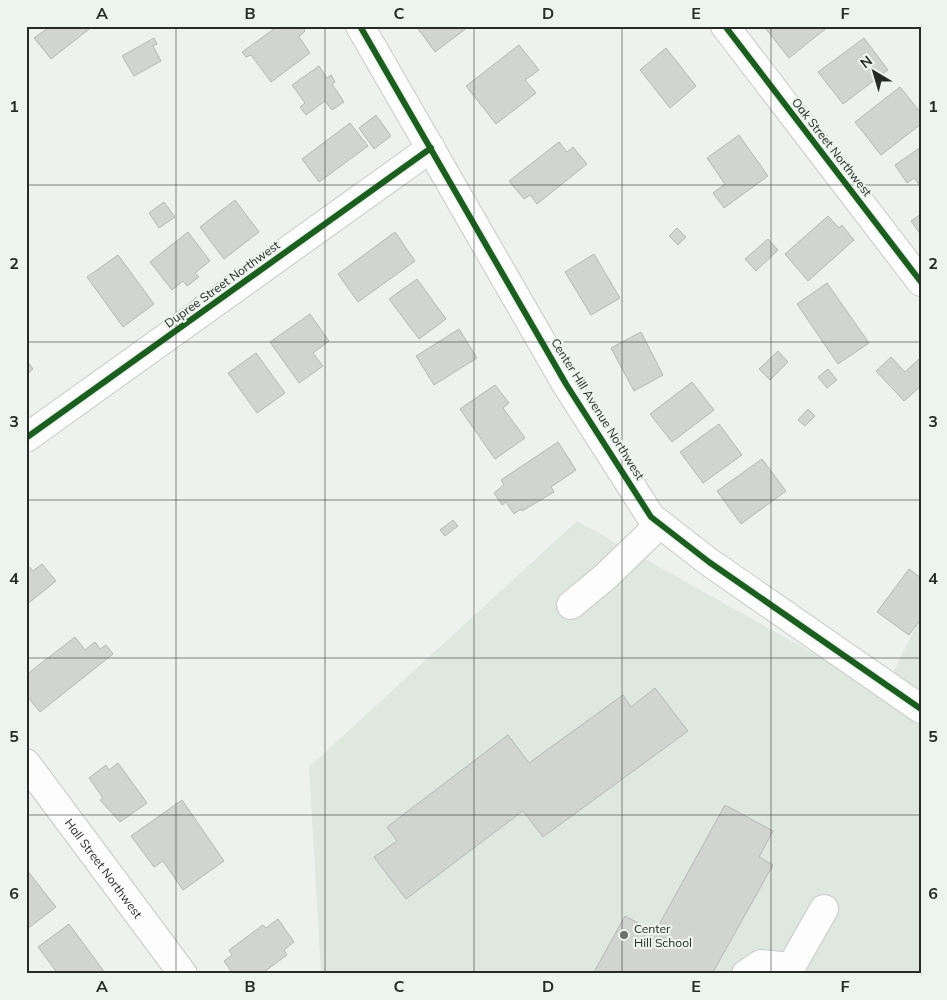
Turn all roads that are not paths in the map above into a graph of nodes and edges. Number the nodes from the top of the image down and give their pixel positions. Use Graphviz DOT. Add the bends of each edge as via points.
graph roads {
  1 [pos="360,26"];
  2 [pos="725,26"];
  3 [pos="431,148"];
  4 [pos="921,282"];
  5 [pos="26,438"];
  6 [pos="660,524"];
  7 [pos="571,605"];
  8 [pos="921,710"];
  9 [pos="26,763"];
  10 [pos="824,909"];
  11 [pos="789,970"];
  12 [pos="183,974"];
  13 [pos="746,974"];
  1 -- 3 [label="street, Center Hill Avenue Northwest"];
  2 -- 4 [label="street, Oak Street Northwest"];
  3 -- 5 [label="street, Dupree Street Northwest"];
  3 -- 6 [label="street, Center Hill Avenue Northwest" via="566,384 652,517"];
  6 -- 7 [label="street"];
  6 -- 8 [label="street, Center Hill Avenue Northwest" via="709,562"];
  9 -- 12 [label="street, Hall Street Northwest"];
  10 -- 11 [label="street"];
  11 -- 13 [label="street" via="762,964"];
}
